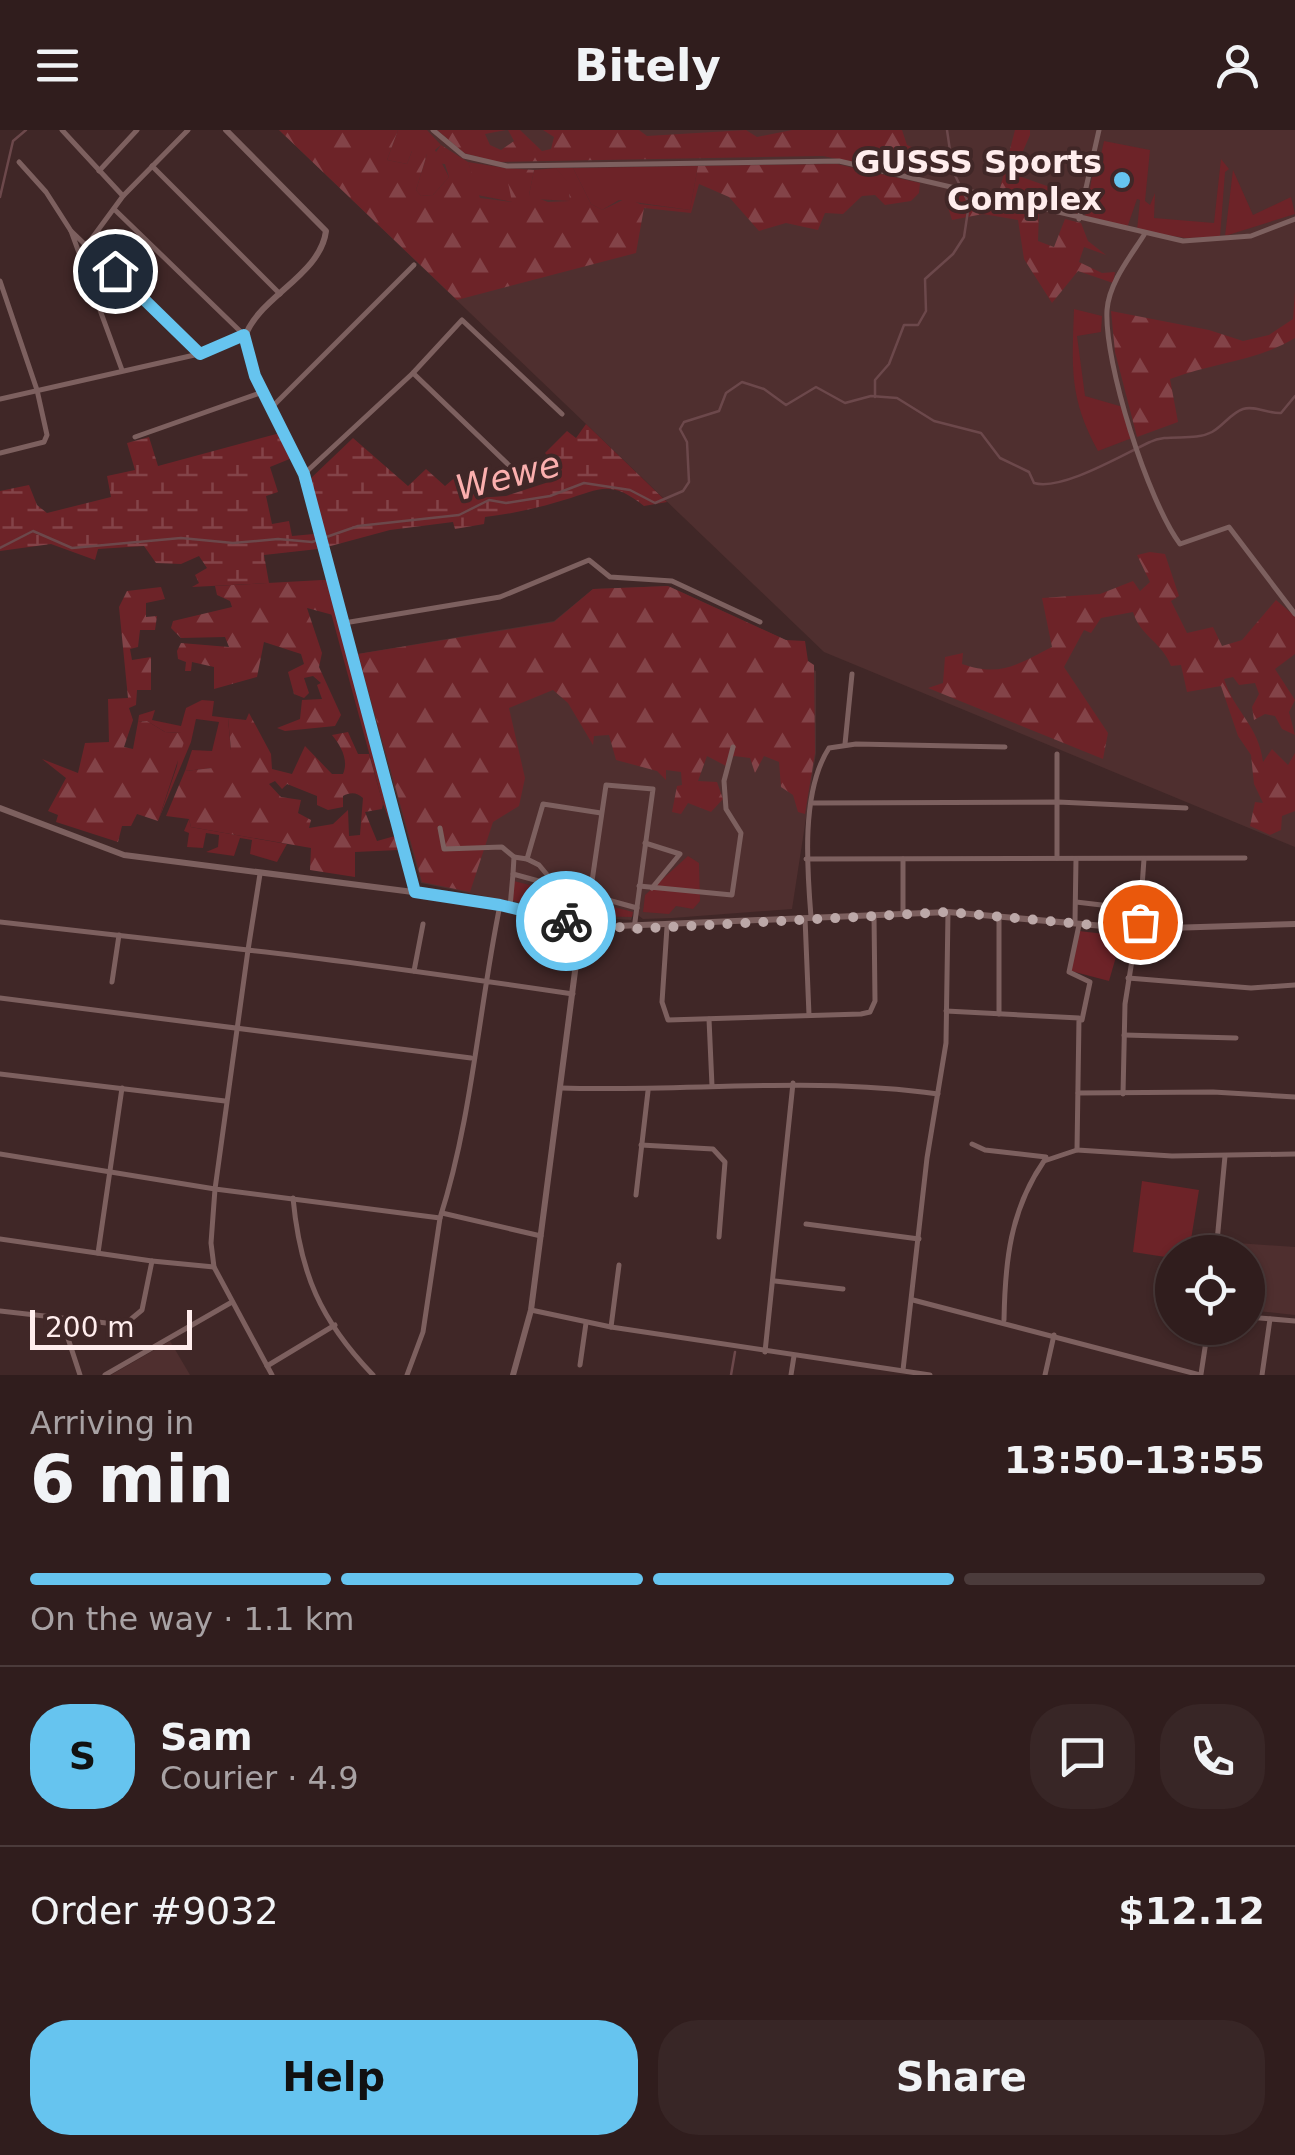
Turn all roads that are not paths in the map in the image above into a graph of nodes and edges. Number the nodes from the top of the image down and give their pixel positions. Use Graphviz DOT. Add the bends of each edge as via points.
graph roads {
  1 [pos="62,130"];
  2 [pos="137,130"];
  3 [pos="188,130"];
  4 [pos="226,130"];
  5 [pos="434,130"];
  6 [pos="1099,130"];
  7 [pos="19,162"];
  8 [pos="152,166"];
  9 [pos="99,170"];
  10 [pos="123,196"];
  11 [pos="114,209"];
  12 [pos="1079,219"];
  13 [pos="1295,219"];
  14 [pos="71,231"];
  15 [pos="1144,235"];
  16 [pos="87,245"];
  17 [pos="98,256"];
  18 [pos="83,265"];
  19 [pos="414,265"];
  20 [pos="0,281"];
  21 [pos="280,294"];
  22 [pos="243,334"];
  23 [pos="200,354"];
  24 [pos="122,370"];
  25 [pos="414,373"];
  26 [pos="37,390"];
  27 [pos="264,392"];
  28 [pos="0,398"];
  29 [pos="273,406"];
  30 [pos="562,414"];
  31 [pos="135,437"];
  32 [pos="0,454"];
  33 [pos="304,474"];
  34 [pos="518,474"];
  35 [pos="1295,614"];
  36 [pos="760,622"];
  37 [pos="344,623"];
  38 [pos="852,674"];
  39 [pos="845,744"];
  40 [pos="733,747"];
  41 [pos="1005,747"];
  42 [pos="1057,754"];
  43 [pos="1058,802"];
  44 [pos="813,803"];
  45 [pos="1186,808"];
  46 [pos="0,810"];
  47 [pos="602,814"];
  48 [pos="440,828"];
  49 [pos="644,844"];
  50 [pos="514,857"];
  51 [pos="1057,858"];
  52 [pos="1076,858"];
  53 [pos="1144,858"];
  54 [pos="1246,858"];
  55 [pos="806,859"];
  56 [pos="904,859"];
  57 [pos="527,860"];
  58 [pos="260,874"];
  59 [pos="513,874"];
  60 [pos="555,886"];
  61 [pos="638,886"];
  62 [pos="652,888"];
  63 [pos="415,892"];
  64 [pos="590,896"];
  65 [pos="1076,902"];
  66 [pos="500,905"];
  67 [pos="510,907"];
  68 [pos="638,908"];
  69 [pos="948,912"];
  70 [pos="902,913"];
  71 [pos="874,915"];
  72 [pos="1000,915"];
  73 [pos="808,917"];
  74 [pos="1078,921"];
  75 [pos="0,922"];
  76 [pos="422,924"];
  77 [pos="581,924"];
  78 [pos="1295,924"];
  79 [pos="667,926"];
  80 [pos="1112,926"];
  81 [pos="634,929"];
  82 [pos="1138,929"];
  83 [pos="119,935"];
  84 [pos="248,950"];
  85 [pos="414,971"];
  86 [pos="1128,978"];
  87 [pos="484,981"];
  88 [pos="112,982"];
  89 [pos="1295,985"];
  90 [pos="574,994"];
  91 [pos="0,998"];
  92 [pos="946,1012"];
  93 [pos="999,1014"];
  94 [pos="809,1015"];
  95 [pos="709,1019"];
  96 [pos="1082,1020"];
  97 [pos="234,1028"];
  98 [pos="1124,1035"];
  99 [pos="1236,1038"];
  100 [pos="472,1058"];
  101 [pos="0,1074"];
  102 [pos="792,1083"];
  103 [pos="712,1086"];
  104 [pos="122,1088"];
  105 [pos="561,1088"];
  106 [pos="648,1090"];
  107 [pos="1077,1093"];
  108 [pos="938,1094"];
  109 [pos="1123,1094"];
  110 [pos="1295,1097"];
  111 [pos="225,1101"];
  112 [pos="641,1144"];
  113 [pos="972,1144"];
  114 [pos="1078,1150"];
  115 [pos="0,1154"];
  116 [pos="1295,1154"];
  117 [pos="1225,1156"];
  118 [pos="1049,1157"];
  119 [pos="110,1170"];
  120 [pos="215,1188"];
  121 [pos="636,1195"];
  122 [pos="293,1198"];
  123 [pos="441,1215"];
  124 [pos="806,1224"];
  125 [pos="1218,1235"];
  126 [pos="541,1236"];
  127 [pos="719,1236"];
  128 [pos="0,1240"];
  129 [pos="919,1240"];
  130 [pos="98,1253"];
  131 [pos="152,1261"];
  132 [pos="619,1265"];
  133 [pos="214,1267"];
  134 [pos="776,1281"];
  135 [pos="844,1288"];
  136 [pos="913,1300"];
  137 [pos="232,1302"];
  138 [pos="531,1310"];
  139 [pos="0,1311"];
  140 [pos="1265,1319"];
  141 [pos="1270,1319"];
  142 [pos="62,1320"];
  143 [pos="1004,1320"];
  144 [pos="1295,1321"];
  145 [pos="586,1323"];
  146 [pos="335,1325"];
  147 [pos="612,1328"];
  148 [pos="1054,1335"];
  149 [pos="1205,1345"];
  150 [pos="765,1352"];
  151 [pos="794,1356"];
  152 [pos="580,1365"];
  153 [pos="266,1366"];
  154 [pos="904,1370"];
  155 [pos="80,1375"];
  156 [pos="106,1375"];
  157 [pos="272,1375"];
  158 [pos="373,1375"];
  159 [pos="407,1375"];
  160 [pos="512,1375"];
  161 [pos="791,1375"];
  162 [pos="930,1375"];
  163 [pos="1044,1375"];
  164 [pos="1200,1375"];
  165 [pos="1262,1375"];
  1 -- 9 [label="street"];
  2 -- 9 [label="street"];
  3 -- 8 [label="street"];
  4 -- 21 [label="street" via="326,232 319,250"];
  5 -- 12 [label="street" via="464,156 507,166 839,161"];
  6 -- 12 [label="street"];
  7 -- 14 [label="street"];
  8 -- 10 [label="street"];
  8 -- 21 [label="street"];
  9 -- 10 [label="street"];
  10 -- 11 [label="street"];
  11 -- 16 [label="street"];
  11 -- 22 [label="street"];
  12 -- 15 [label="street"];
  13 -- 15 [label="street" via="1219,240"];
  14 -- 16 [label="street"];
  14 -- 18 [label="street"];
  15 -- 35 [label="street" via="1107,313 1151,494 1178,542 1229,527"];
  16 -- 17 [label="street"];
  17 -- 18 [label="street"];
  17 -- 23 [label="street"];
  18 -- 24 [label="street"];
  19 -- 29 [label="street"];
  20 -- 26 [label="street"];
  21 -- 22 [label="street"];
  22 -- 23 [label="street"];
  22 -- 27 [label="street"];
  23 -- 24 [label="street"];
  24 -- 26 [label="street"];
  25 -- 30 [label="street" via="462,320"];
  25 -- 33 [label="street"];
  25 -- 34 [label="street"];
  26 -- 28 [label="street"];
  26 -- 32 [label="street" via="47,440"];
  27 -- 29 [label="street"];
  27 -- 31 [label="street"];
  29 -- 33 [label="street"];
  33 -- 37 [label="street"];
  36 -- 37 [label="street" via="672,581 610,578 590,560 500,597"];
  37 -- 63 [label="street"];
  38 -- 39 [label="street"];
  39 -- 41 [label="street"];
  39 -- 44 [label="street" via="823,757"];
  40 -- 62 [label="street" via="724,781 726,809 740,833 732,895"];
  42 -- 43 [label="street"];
  43 -- 44 [label="street"];
  43 -- 45 [label="street"];
  43 -- 51 [label="street"];
  44 -- 55 [label="street"];
  46 -- 58 [label="street" via="112,852"];
  47 -- 49 [label="street" via="608,783 653,789"];
  47 -- 57 [label="street" via="543,804"];
  47 -- 64 [label="street"];
  48 -- 50 [label="street" via="444,849 502,847"];
  49 -- 61 [label="street"];
  49 -- 62 [label="street" via="680,854"];
  50 -- 57 [label="street"];
  50 -- 59 [label="street"];
  51 -- 52 [label="street"];
  51 -- 56 [label="street"];
  52 -- 53 [label="street"];
  52 -- 65 [label="street"];
  53 -- 54 [label="street"];
  53 -- 82 [label="street"];
  55 -- 56 [label="street"];
  55 -- 73 [label="street"];
  56 -- 70 [label="street"];
  57 -- 60 [label="street"];
  58 -- 63 [label="street"];
  58 -- 84 [label="street"];
  59 -- 60 [label="street"];
  59 -- 67 [label="street"];
  60 -- 64 [label="street"];
  61 -- 62 [label="street"];
  61 -- 68 [label="street"];
  63 -- 66 [label="street"];
  64 -- 68 [label="street"];
  65 -- 74 [label="street"];
  65 -- 80 [label="street" via="1110,906"];
  66 -- 67 [label="street"];
  66 -- 87 [label="street"];
  67 -- 77 [label="street"];
  68 -- 81 [label="street"];
  69 -- 70 [label="street"];
  69 -- 72 [label="street"];
  69 -- 92 [label="street"];
  70 -- 71 [label="street"];
  71 -- 73 [label="street"];
  71 -- 94 [label="street" via="874,1008"];
  72 -- 74 [label="street"];
  72 -- 93 [label="street"];
  73 -- 79 [label="street"];
  73 -- 94 [label="street"];
  74 -- 80 [label="street"];
  74 -- 96 [label="street" via="1070,972 1092,988"];
  75 -- 83 [label="street"];
  76 -- 85 [label="street"];
  77 -- 81 [label="street"];
  77 -- 90 [label="street"];
  78 -- 82 [label="street"];
  79 -- 81 [label="street"];
  79 -- 95 [label="street" via="664,1015"];
  80 -- 82 [label="street"];
  82 -- 86 [label="street"];
  83 -- 84 [label="street"];
  83 -- 88 [label="street"];
  84 -- 85 [label="street"];
  84 -- 97 [label="street"];
  85 -- 87 [label="street"];
  86 -- 89 [label="street"];
  86 -- 98 [label="street"];
  87 -- 90 [label="street"];
  87 -- 100 [label="street"];
  90 -- 105 [label="street"];
  91 -- 97 [label="street"];
  92 -- 93 [label="street"];
  92 -- 108 [label="street"];
  93 -- 96 [label="street"];
  94 -- 95 [label="street"];
  95 -- 103 [label="street"];
  96 -- 107 [label="street"];
  97 -- 100 [label="street"];
  97 -- 111 [label="street"];
  98 -- 99 [label="street"];
  98 -- 109 [label="street"];
  100 -- 123 [label="street"];
  101 -- 104 [label="street"];
  102 -- 103 [label="street"];
  102 -- 108 [label="street"];
  102 -- 134 [label="street"];
  103 -- 106 [label="street"];
  104 -- 111 [label="street"];
  104 -- 119 [label="street"];
  105 -- 106 [label="street"];
  105 -- 126 [label="street"];
  106 -- 112 [label="street"];
  107 -- 109 [label="street"];
  107 -- 114 [label="street"];
  108 -- 129 [label="street"];
  109 -- 110 [label="street"];
  111 -- 120 [label="street"];
  112 -- 121 [label="street"];
  112 -- 127 [label="street" via="720,1154"];
  113 -- 118 [label="street"];
  114 -- 117 [label="street"];
  114 -- 118 [label="street"];
  115 -- 119 [label="street"];
  116 -- 117 [label="street"];
  117 -- 125 [label="street"];
  118 -- 143 [label="street" via="1012,1225"];
  119 -- 120 [label="street"];
  119 -- 130 [label="street"];
  120 -- 122 [label="street"];
  120 -- 133 [label="street"];
  122 -- 123 [label="street"];
  122 -- 146 [label="street" via="303,1268"];
  123 -- 126 [label="street"];
  123 -- 159 [label="street" via="423,1332"];
  124 -- 129 [label="street"];
  126 -- 138 [label="street"];
  128 -- 130 [label="street"];
  129 -- 136 [label="street"];
  130 -- 131 [label="street"];
  131 -- 133 [label="street"];
  131 -- 142 [label="street" via="145,1302 131,1323"];
  132 -- 147 [label="street"];
  133 -- 137 [label="street"];
  134 -- 135 [label="street"];
  134 -- 150 [label="street"];
  136 -- 143 [label="street"];
  136 -- 154 [label="street"];
  137 -- 153 [label="street"];
  137 -- 156 [label="street"];
  138 -- 145 [label="street"];
  138 -- 160 [label="street"];
  139 -- 142 [label="street"];
  140 -- 141 [label="street"];
  141 -- 144 [label="street"];
  141 -- 165 [label="street"];
  142 -- 155 [label="street"];
  143 -- 148 [label="street"];
  145 -- 147 [label="street"];
  145 -- 152 [label="street"];
  146 -- 153 [label="street"];
  146 -- 158 [label="street"];
  147 -- 150 [label="street"];
  148 -- 163 [label="street"];
  148 -- 164 [label="street"];
  149 -- 164 [label="street"];
  150 -- 151 [label="street"];
  151 -- 154 [label="street"];
  151 -- 161 [label="street"];
  153 -- 157 [label="street"];
  154 -- 162 [label="street"];
}
